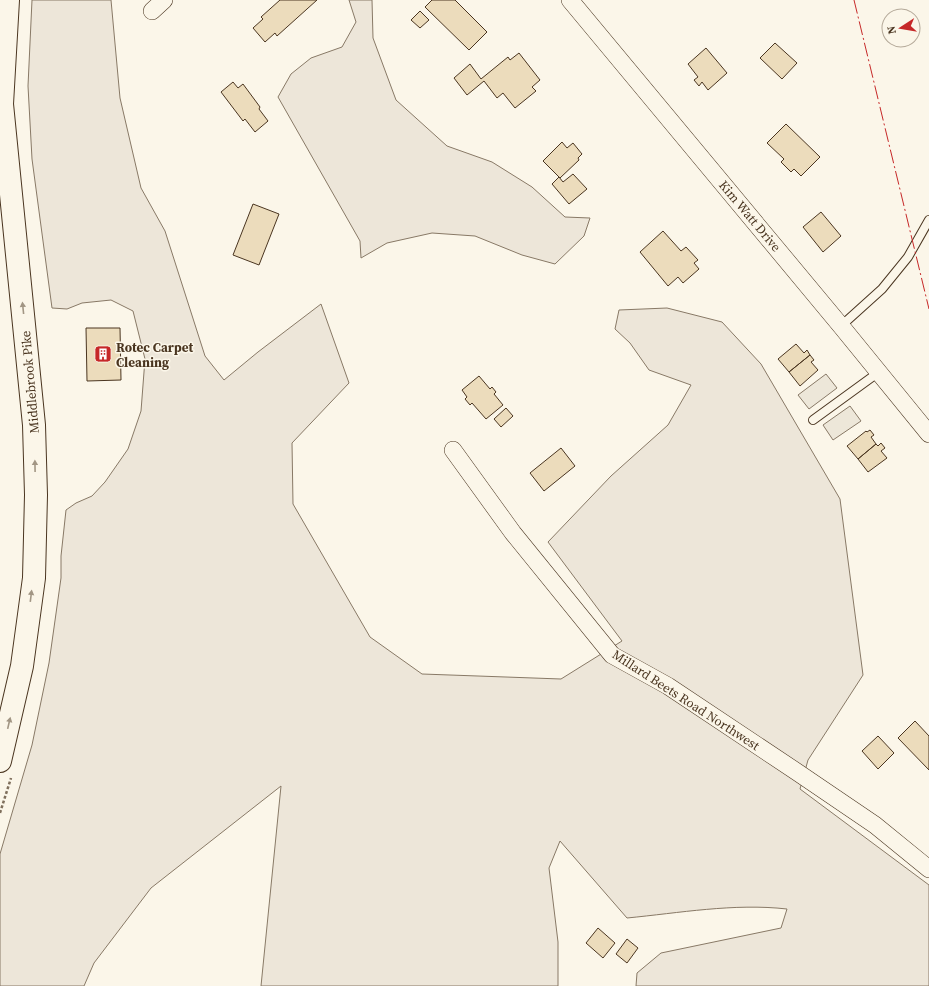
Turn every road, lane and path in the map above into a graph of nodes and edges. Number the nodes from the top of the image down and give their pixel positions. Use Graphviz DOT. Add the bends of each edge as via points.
graph roads {
  1 [pos="8,0"];
  2 [pos="570,0"];
  3 [pos="929,220"];
  4 [pos="841,326"];
  5 [pos="879,372"];
  6 [pos="813,420"];
  7 [pos="928,431"];
  8 [pos="453,450"];
  9 [pos="0,761"];
  10 [pos="929,869"];
  9 -- 1 [label="main road, Middlebrook Pike, one-way" via="22,666 34,578 36,495 34,417 2,104"];
  2 -- 4 [label="street, Kim Watt Drive"];
  3 -- 4 [label="lane" via="908,257 882,289"];
  4 -- 5 [label="street, Kim Watt Drive"];
  5 -- 6 [label="lane"];
  5 -- 7 [label="street, Kim Watt Drive"];
  8 -- 10 [label="street, Millard Beets Road Northwest" via="513,533 612,655 668,686 876,825"];
}
